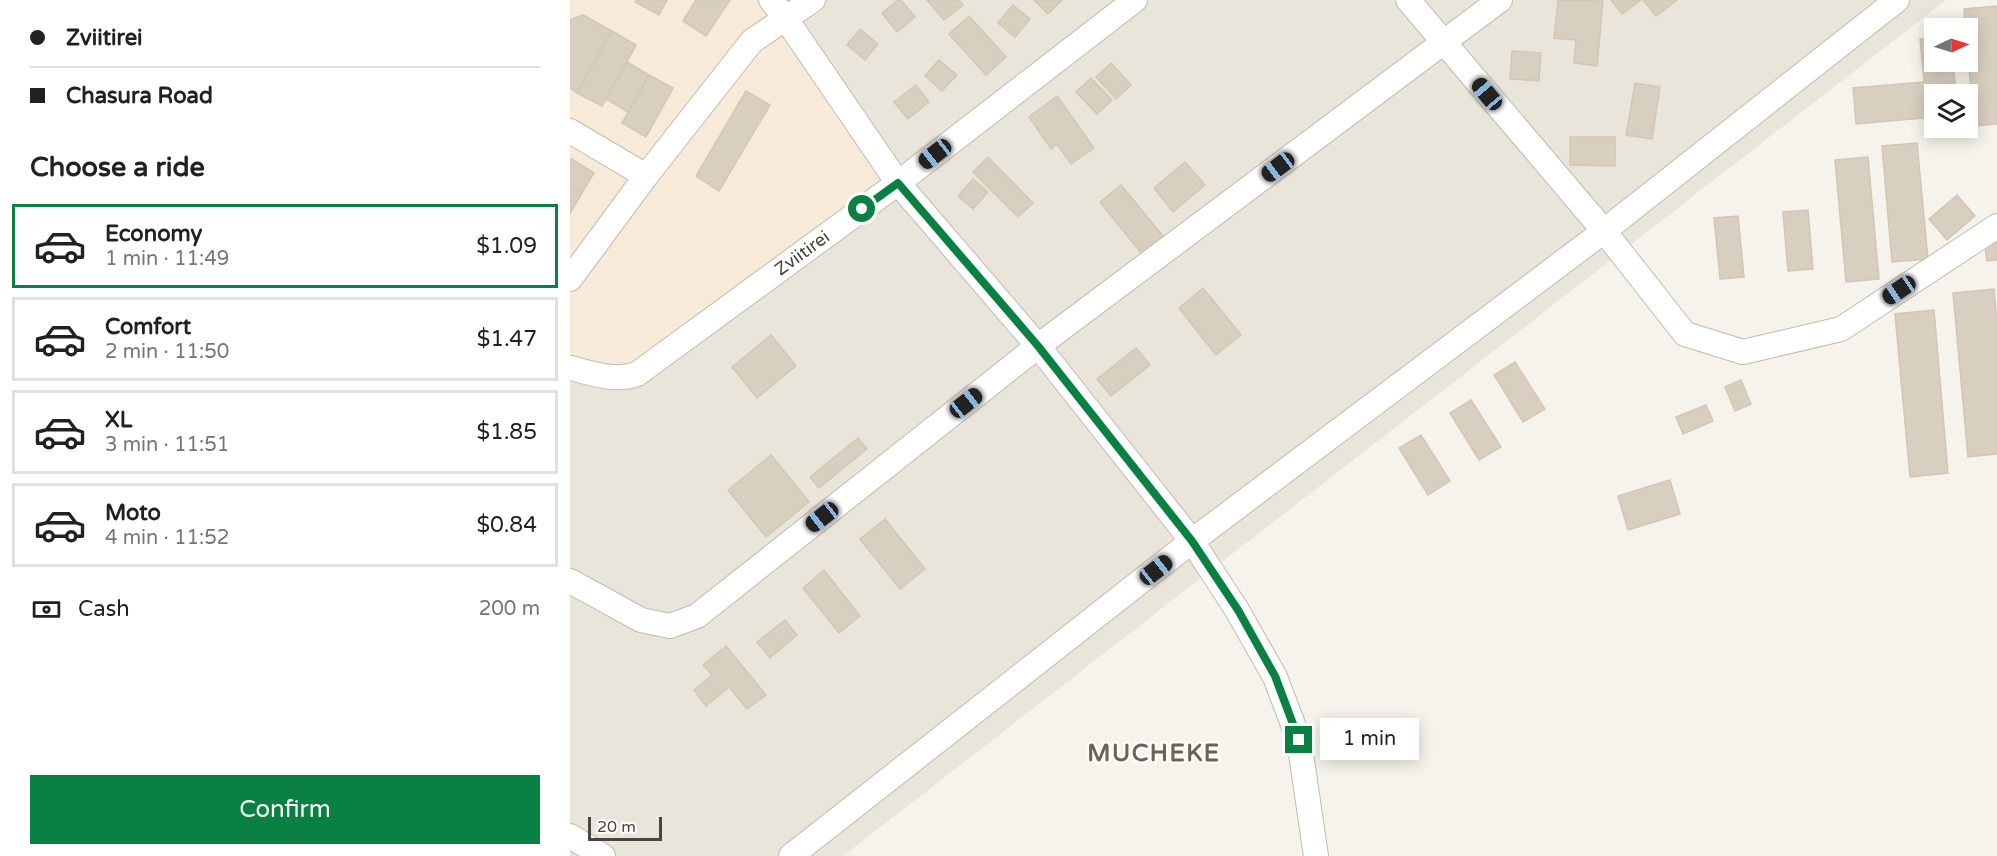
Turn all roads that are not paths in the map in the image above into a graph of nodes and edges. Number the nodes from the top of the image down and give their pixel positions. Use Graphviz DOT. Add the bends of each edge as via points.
graph roads {
  1 [pos="771,0"];
  2 [pos="813,0"];
  3 [pos="1135,0"];
  4 [pos="1408,0"];
  5 [pos="1500,0"];
  6 [pos="1897,0"];
  7 [pos="786,19"];
  8 [pos="1444,43"];
  9 [pos="570,131"];
  10 [pos="645,176"];
  11 [pos="898,183"];
  12 [pos="1997,226"];
  13 [pos="1604,231"];
  14 [pos="570,279"];
  15 [pos="1038,346"];
  16 [pos="570,368"];
  17 [pos="1192,541"];
  18 [pos="570,581"];
  19 [pos="570,836"];
  20 [pos="603,856"];
  21 [pos="792,856"];
  22 [pos="1316,856"];
  1 -- 7 [label="street"];
  2 -- 7 [label="street"];
  3 -- 11 [label="street, Zviitirei"];
  4 -- 8 [label="street"];
  5 -- 8 [label="street"];
  6 -- 13 [label="street"];
  7 -- 10 [label="street" via="752,40"];
  7 -- 11 [label="street"];
  8 -- 13 [label="street"];
  8 -- 15 [label="street"];
  9 -- 10 [label="street"];
  10 -- 14 [label="street"];
  11 -- 15 [label="street"];
  11 -- 16 [label="street, Zviitirei" via="637,374 614,378"];
  12 -- 13 [label="street" via="1841,329 1743,352 1685,334"];
  13 -- 17 [label="street"];
  15 -- 17 [label="street"];
  15 -- 18 [label="street" via="697,616 670,626 641,620"];
  17 -- 21 [label="street"];
  17 -- 22 [label="street" via="1238,610 1275,676 1299,740"];
  19 -- 20 [label="street"];
}
